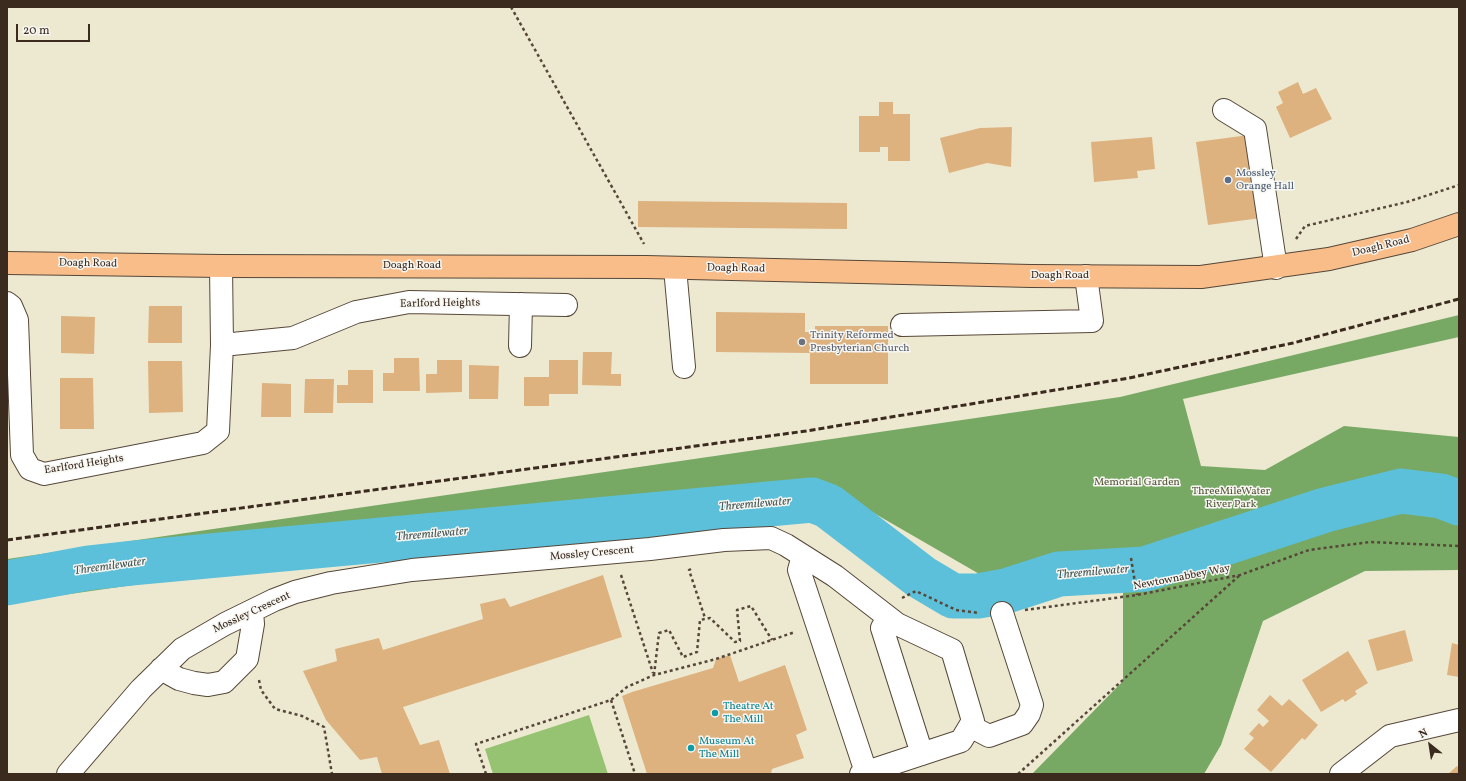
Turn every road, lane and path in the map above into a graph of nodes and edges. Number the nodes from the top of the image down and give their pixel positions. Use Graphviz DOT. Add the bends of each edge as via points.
graph roads {
  1 [pos="511,7"];
  2 [pos="1224,110"];
  3 [pos="1459,185"];
  4 [pos="1459,224"];
  5 [pos="7,263"];
  6 [pos="221,266"];
  7 [pos="646,267"];
  8 [pos="675,268"];
  9 [pos="1276,268"];
  10 [pos="1086,276"];
  11 [pos="7,303"];
  12 [pos="521,304"];
  13 [pos="566,305"];
  14 [pos="902,325"];
  15 [pos="222,345"];
  16 [pos="520,346"];
  17 [pos="684,367"];
  18 [pos="1459,546"];
  19 [pos="803,556"];
  20 [pos="1132,558"];
  21 [pos="697,567"];
  22 [pos="620,572"];
  23 [pos="1240,575"];
  24 [pos="911,594"];
  25 [pos="1137,594"];
  26 [pos="252,611"];
  27 [pos="1002,613"];
  28 [pos="888,618"];
  29 [pos="705,619"];
  30 [pos="161,669"];
  31 [pos="654,675"];
  32 [pos="259,677"];
  33 [pos="611,700"];
  34 [pos="1459,720"];
  35 [pos="970,726"];
  36 [pos="922,754"];
  37 [pos="863,773"];
  38 [pos="68,774"];
  39 [pos="332,774"];
  40 [pos="486,774"];
  41 [pos="635,774"];
  42 [pos="1018,774"];
  43 [pos="1341,774"];
  1 -- 7 [label="path" via="643,242"];
  2 -- 9 [label="street" via="1255,129"];
  3 -- 9 [label="path" via="1407,202 1305,226"];
  4 -- 9 [label="main road, Doagh Road" via="1412,240 1329,260"];
  5 -- 6 [label="main road, Doagh Road"];
  6 -- 7 [label="main road, Doagh Road"];
  6 -- 15 [label="street, Earlford Heights"];
  7 -- 8 [label="main road, Doagh Road"];
  8 -- 10 [label="main road, Doagh Road"];
  8 -- 17 [label="street"];
  9 -- 10 [label="main road, Doagh Road" via="1201,277"];
  10 -- 14 [label="street" via="1092,321"];
  11 -- 15 [label="street, Earlford Heights" via="17,320 22,455 30,469 44,474 203,443 218,431"];
  12 -- 13 [label="street, Earlford Heights"];
  12 -- 15 [label="street, Earlford Heights" via="409,302 356,312 293,338"];
  12 -- 16 [label="street"];
  18 -- 23 [label="path, Newtownabbey Way" via="1370,542 1309,550"];
  19 -- 26 [label="street, Mossley Crescent" via="771,538 724,540 419,570 331,583 295,592"];
  19 -- 28 [label="street, Mossley Crescent" via="835,576"];
  19 -- 37 [label="street" via="799,570"];
  20 -- 25 [label="path"];
  21 -- 29 [label="path" via="689,570"];
  22 -- 31 [label="path"];
  23 -- 25 [label="path, Newtownabbey Way"];
  23 -- 42 [label="path"];
  24 -- 27 [label="path, Newtownabbey Way" via="916,591 956,610 990,615"];
  25 -- 27 [label="path, Newtownabbey Way"];
  26 -- 30 [label="street, Mossley Crescent" via="182,649"];
  26 -- 30 [label="street" via="253,624 247,659 224,682 208,685 194,683 179,679"];
  27 -- 35 [label="street" via="1032,705 1022,724 989,736"];
  28 -- 35 [label="street, Mossley Crescent" via="952,650 973,721"];
  28 -- 36 [label="street" via="882,628"];
  29 -- 31 [label="path" via="700,620 697,652 683,657 669,630 659,633"];
  29 -- 31 [label="path" via="710,618 735,642 740,641 736,610 752,606 772,640 716,659"];
  30 -- 38 [label="street, Mossley Crescent" via="123,708"];
  31 -- 33 [label="path" via="627,687"];
  32 -- 39 [label="path" via="261,690 275,709 302,716 324,727"];
  33 -- 40 [label="path" via="476,744"];
  33 -- 41 [label="path"];
  34 -- 43 [label="street" via="1390,736"];
  35 -- 36 [label="street" via="961,741"];
  36 -- 37 [label="street"];
}
